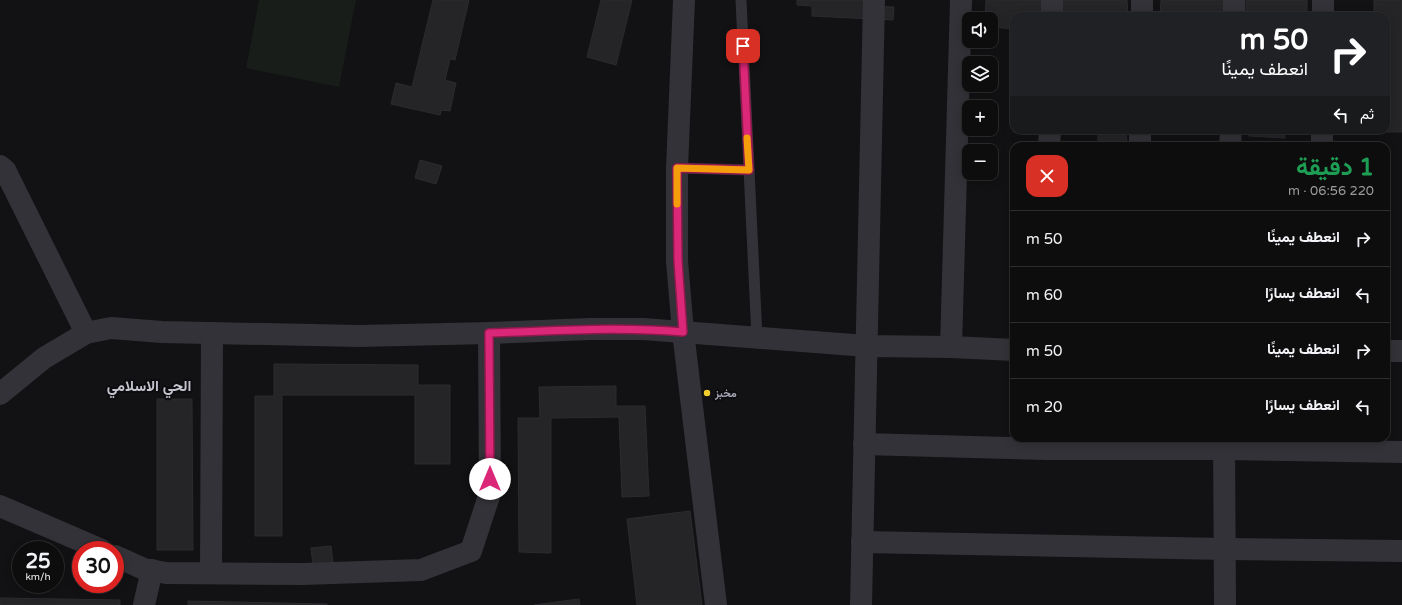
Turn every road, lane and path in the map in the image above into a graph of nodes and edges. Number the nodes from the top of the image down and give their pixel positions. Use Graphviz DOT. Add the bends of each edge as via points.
graph roads {
  1 [pos="684,0"];
  2 [pos="741,0"];
  3 [pos="874,0"];
  4 [pos="961,0"];
  5 [pos="1052,0"];
  6 [pos="1142,0"];
  7 [pos="1234,0"];
  8 [pos="1323,0"];
  9 [pos="1052,12"];
  10 [pos="1142,12"];
  11 [pos="1234,12"];
  12 [pos="1323,12"];
  13 [pos="0,166"];
  14 [pos="677,168"];
  15 [pos="749,170"];
  16 [pos="683,332"];
  17 [pos="86,333"];
  18 [pos="212,333"];
  19 [pos="489,333"];
  20 [pos="757,338"];
  21 [pos="867,346"];
  22 [pos="951,347"];
  23 [pos="1010,350"];
  24 [pos="1390,351"];
  25 [pos="1402,351"];
  26 [pos="0,394"];
  27 [pos="1224,443"];
  28 [pos="864,444"];
  29 [pos="1402,452"];
  30 [pos="0,506"];
  31 [pos="81,541"];
  32 [pos="862,542"];
  33 [pos="1226,549"];
  34 [pos="1402,551"];
  35 [pos="124,560"];
  36 [pos="152,570"];
  37 [pos="211,573"];
  38 [pos="144,605"];
  39 [pos="716,605"];
  40 [pos="861,605"];
  41 [pos="1225,605"];
  1 -- 14 [label="street"];
  2 -- 15 [label="lane"];
  3 -- 21 [label="street"];
  4 -- 22 [label="street"];
  5 -- 9 [label="street"];
  6 -- 10 [label="street"];
  7 -- 11 [label="street"];
  8 -- 12 [label="street"];
  13 -- 17 [label="street" via="5,170"];
  14 -- 15 [label="lane"];
  14 -- 16 [label="street" via="678,261"];
  15 -- 20 [label="lane"];
  16 -- 19 [label="street" via="590,329"];
  16 -- 20 [label="street"];
  16 -- 39 [label="street"];
  17 -- 18 [label="street" via="111,328"];
  17 -- 26 [label="street" via="44,358"];
  18 -- 19 [label="street" via="359,336"];
  18 -- 37 [label="street"];
  19 -- 37 [label="street" via="490,493 471,551 421,570 303,574"];
  20 -- 21 [label="street"];
  21 -- 22 [label="street"];
  21 -- 28 [label="street"];
  22 -- 23 [label="street"];
  24 -- 25 [label="street"];
  27 -- 28 [label="street" via="1048,448"];
  27 -- 29 [label="street"];
  27 -- 33 [label="street"];
  28 -- 32 [label="street"];
  30 -- 31 [label="street"];
  32 -- 33 [label="street"];
  32 -- 40 [label="street"];
  33 -- 34 [label="street"];
  33 -- 41 [label="street"];
  35 -- 36 [label="street"];
  36 -- 37 [label="street" via="166,573"];
  36 -- 38 [label="street"];
}
